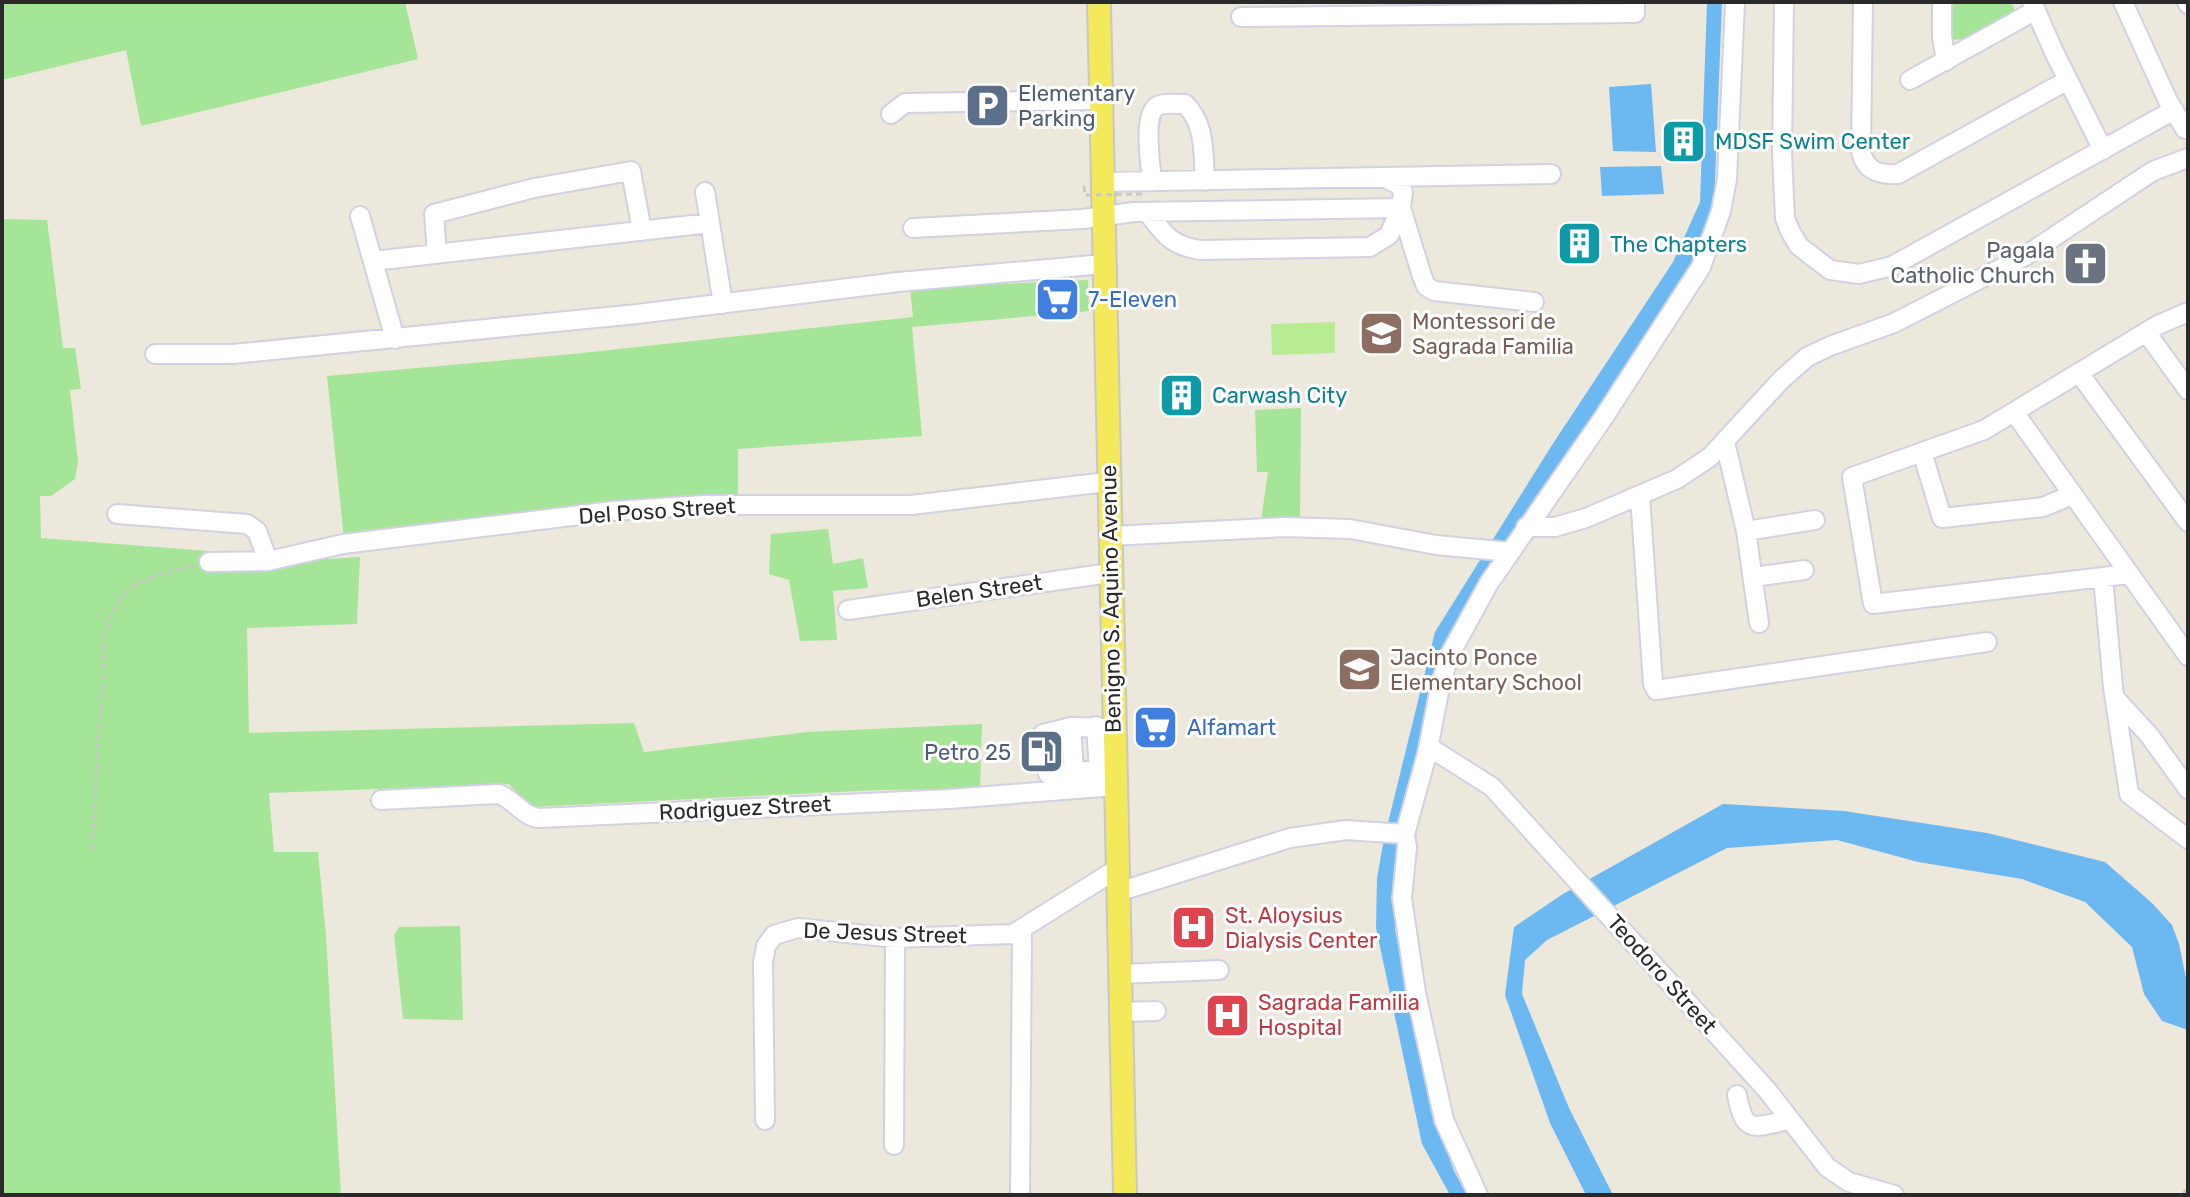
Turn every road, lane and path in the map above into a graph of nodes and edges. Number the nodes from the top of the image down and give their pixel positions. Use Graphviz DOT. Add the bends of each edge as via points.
graph roads {
  1 [pos="1099,2"];
  2 [pos="1735,2"];
  3 [pos="1784,2"];
  4 [pos="1863,2"];
  5 [pos="1942,2"];
  6 [pos="2123,2"];
  7 [pos="2034,6"];
  8 [pos="1635,7"];
  9 [pos="1306,10"];
  10 [pos="1241,17"];
  11 [pos="1946,61"];
  12 [pos="1910,80"];
  13 [pos="2068,80"];
  14 [pos="1102,100"];
  15 [pos="2174,110"];
  16 [pos="891,114"];
  17 [pos="2185,129"];
  18 [pos="2103,150"];
  19 [pos="2188,158"];
  20 [pos="1551,174"];
  21 [pos="1383,177"];
  22 [pos="1205,181"];
  23 [pos="1093,184"];
  24 [pos="705,192"];
  25 [pos="1148,196"];
  26 [pos="1401,208"];
  27 [pos="360,216"];
  28 [pos="1102,216"];
  29 [pos="710,223"];
  30 [pos="913,228"];
  31 [pos="642,231"];
  32 [pos="437,254"];
  33 [pos="373,261"];
  34 [pos="1104,264"];
  35 [pos="1534,302"];
  36 [pos="723,304"];
  37 [pos="2188,312"];
  38 [pos="2146,332"];
  39 [pos="395,339"];
  40 [pos="155,354"];
  41 [pos="2079,373"];
  42 [pos="2188,390"];
  43 [pos="2014,412"];
  44 [pos="1725,442"];
  45 [pos="1922,452"];
  46 [pos="1107,482"];
  47 [pos="2072,495"];
  48 [pos="1640,496"];
  49 [pos="117,514"];
  50 [pos="1815,520"];
  51 [pos="2188,522"];
  52 [pos="1526,527"];
  53 [pos="1746,531"];
  54 [pos="1110,536"];
  55 [pos="1510,552"];
  56 [pos="268,561"];
  57 [pos="209,562"];
  58 [pos="1804,570"];
  59 [pos="1110,573"];
  60 [pos="2129,574"];
  61 [pos="1753,577"];
  62 [pos="2103,577"];
  63 [pos="848,610"];
  64 [pos="1759,623"];
  65 [pos="1987,642"];
  66 [pos="2188,656"];
  67 [pos="2115,698"];
  68 [pos="1071,727"];
  69 [pos="1105,727"];
  70 [pos="1429,747"];
  71 [pos="1074,772"];
  72 [pos="1110,775"];
  73 [pos="2188,789"];
  74 [pos="381,800"];
  75 [pos="1405,834"];
  76 [pos="2188,839"];
  77 [pos="92,849"];
  78 [pos="1117,869"];
  79 [pos="1118,892"];
  80 [pos="1022,929"];
  81 [pos="895,938"];
  82 [pos="1219,970"];
  83 [pos="1120,974"];
  84 [pos="1156,1011"];
  85 [pos="1121,1012"];
  86 [pos="1737,1095"];
  87 [pos="765,1120"];
  88 [pos="1790,1120"];
  89 [pos="894,1145"];
  90 [pos="2188,1184"];
  91 [pos="1020,1195"];
  92 [pos="1125,1195"];
  93 [pos="1478,1195"];
  94 [pos="1894,1195"];
  95 [pos="2183,1195"];
  1 -- 14 [label="main road, Benigno S. Aquino Avenue"];
  2 -- 52 [label="street" via="1727,179 1701,267"];
  3 -- 18 [label="street" via="1785,218 1799,246 1830,270 1859,274 1892,266"];
  4 -- 13 [label="street" via="1861,151 1863,162 1876,172 1898,174"];
  5 -- 11 [label="street"];
  6 -- 15 [label="street"];
  7 -- 11 [label="street"];
  7 -- 13 [label="street"];
  8 -- 9 [label="street"];
  9 -- 10 [label="street"];
  11 -- 12 [label="street"];
  13 -- 18 [label="street"];
  14 -- 16 [label="street" via="905,103"];
  14 -- 23 [label="main road, Benigno S. Aquino Avenue"];
  15 -- 17 [label="street"];
  15 -- 18 [label="street"];
  19 -- 44 [label="street" via="2153,171 2025,256 1894,323 1807,357"];
  20 -- 21 [label="street"];
  21 -- 22 [label="street"];
  21 -- 26 [label="street" via="1399,185"];
  22 -- 25 [label="street"];
  22 -- 25 [label="street" via="1195,114 1185,104 1158,105 1148,121"];
  23 -- 25 [label="street"];
  23 -- 25 [label="path, bridge" via="1085,195"];
  23 -- 28 [label="main road, Benigno S. Aquino Avenue"];
  24 -- 29 [label="street"];
  25 -- 26 [label="street"];
  25 -- 26 [label="street" via="1168,239 1200,250 1370,247 1389,235"];
  25 -- 28 [label="street"];
  26 -- 35 [label="street" via="1426,286"];
  27 -- 33 [label="street"];
  28 -- 30 [label="street"];
  28 -- 34 [label="main road, Benigno S. Aquino Avenue"];
  29 -- 31 [label="street"];
  29 -- 36 [label="street"];
  31 -- 32 [label="street"];
  31 -- 32 [label="street" via="631,171 534,188 434,214"];
  32 -- 33 [label="street"];
  33 -- 39 [label="street"];
  34 -- 36 [label="street"];
  34 -- 46 [label="main road, Benigno S. Aquino Avenue"];
  36 -- 39 [label="street"];
  37 -- 38 [label="street"];
  38 -- 41 [label="street"];
  38 -- 42 [label="street"];
  39 -- 40 [label="street" via="233,354"];
  41 -- 43 [label="street"];
  41 -- 51 [label="street"];
  43 -- 45 [label="street" via="1984,430"];
  43 -- 47 [label="street"];
  44 -- 48 [label="street" via="1677,479"];
  44 -- 53 [label="street"];
  45 -- 47 [label="street" via="1942,518 2043,507"];
  45 -- 62 [label="street" via="1852,477 1873,604"];
  46 -- 54 [label="main road, Benigno S. Aquino Avenue"];
  46 -- 56 [label="street, Del Poso Street" via="911,505 703,505 613,511 343,544"];
  47 -- 60 [label="street"];
  48 -- 52 [label="street" via="1555,527"];
  48 -- 65 [label="street" via="1656,690"];
  49 -- 56 [label="street" via="247,524 257,531"];
  50 -- 53 [label="street"];
  52 -- 55 [label="street"];
  53 -- 61 [label="street"];
  54 -- 55 [label="street" via="1350,529"];
  54 -- 59 [label="main road, Benigno S. Aquino Avenue"];
  55 -- 70 [label="street" via="1449,656"];
  56 -- 57 [label="street, Del Poso Street"];
  57 -- 77 [label="path" via="135,584 110,616"];
  58 -- 61 [label="street"];
  59 -- 63 [label="street, Belen Street"];
  59 -- 69 [label="main road, Benigno S. Aquino Avenue"];
  60 -- 62 [label="street"];
  60 -- 66 [label="street"];
  61 -- 64 [label="street"];
  62 -- 67 [label="street"];
  67 -- 73 [label="street"];
  67 -- 76 [label="street" via="2129,794"];
  68 -- 69 [label="street"];
  68 -- 71 [label="street"];
  68 -- 71 [label="street" via="1043,734 1048,774"];
  69 -- 72 [label="main road, Benigno S. Aquino Avenue"];
  70 -- 75 [label="street"];
  70 -- 88 [label="street, Teodoro Street" via="1492,787"];
  71 -- 72 [label="street"];
  72 -- 74 [label="street, Rodriguez Street" via="950,799 540,818 499,794"];
  72 -- 78 [label="main road, Benigno S. Aquino Avenue"];
  75 -- 79 [label="street" via="1346,830 1290,838"];
  75 -- 93 [label="street" via="1402,898 1425,1035 1444,1120"];
  78 -- 79 [label="main road, Benigno S. Aquino Avenue"];
  78 -- 80 [label="street, De Jesus Street"];
  79 -- 83 [label="main road, Benigno S. Aquino Avenue"];
  80 -- 81 [label="street, De Jesus Street" via="1002,936"];
  80 -- 91 [label="street"];
  81 -- 87 [label="street, De Jesus Street" via="798,928 774,935 766,946"];
  81 -- 89 [label="street"];
  82 -- 83 [label="street"];
  83 -- 85 [label="main road, Benigno S. Aquino Avenue"];
  84 -- 85 [label="street"];
  85 -- 92 [label="main road, Benigno S. Aquino Avenue"];
  86 -- 88 [label="street" via="1741,1118 1749,1125"];
  88 -- 94 [label="street, Teodoro Street" via="1827,1167 1849,1182"];
  90 -- 95 [label="path"];
}
